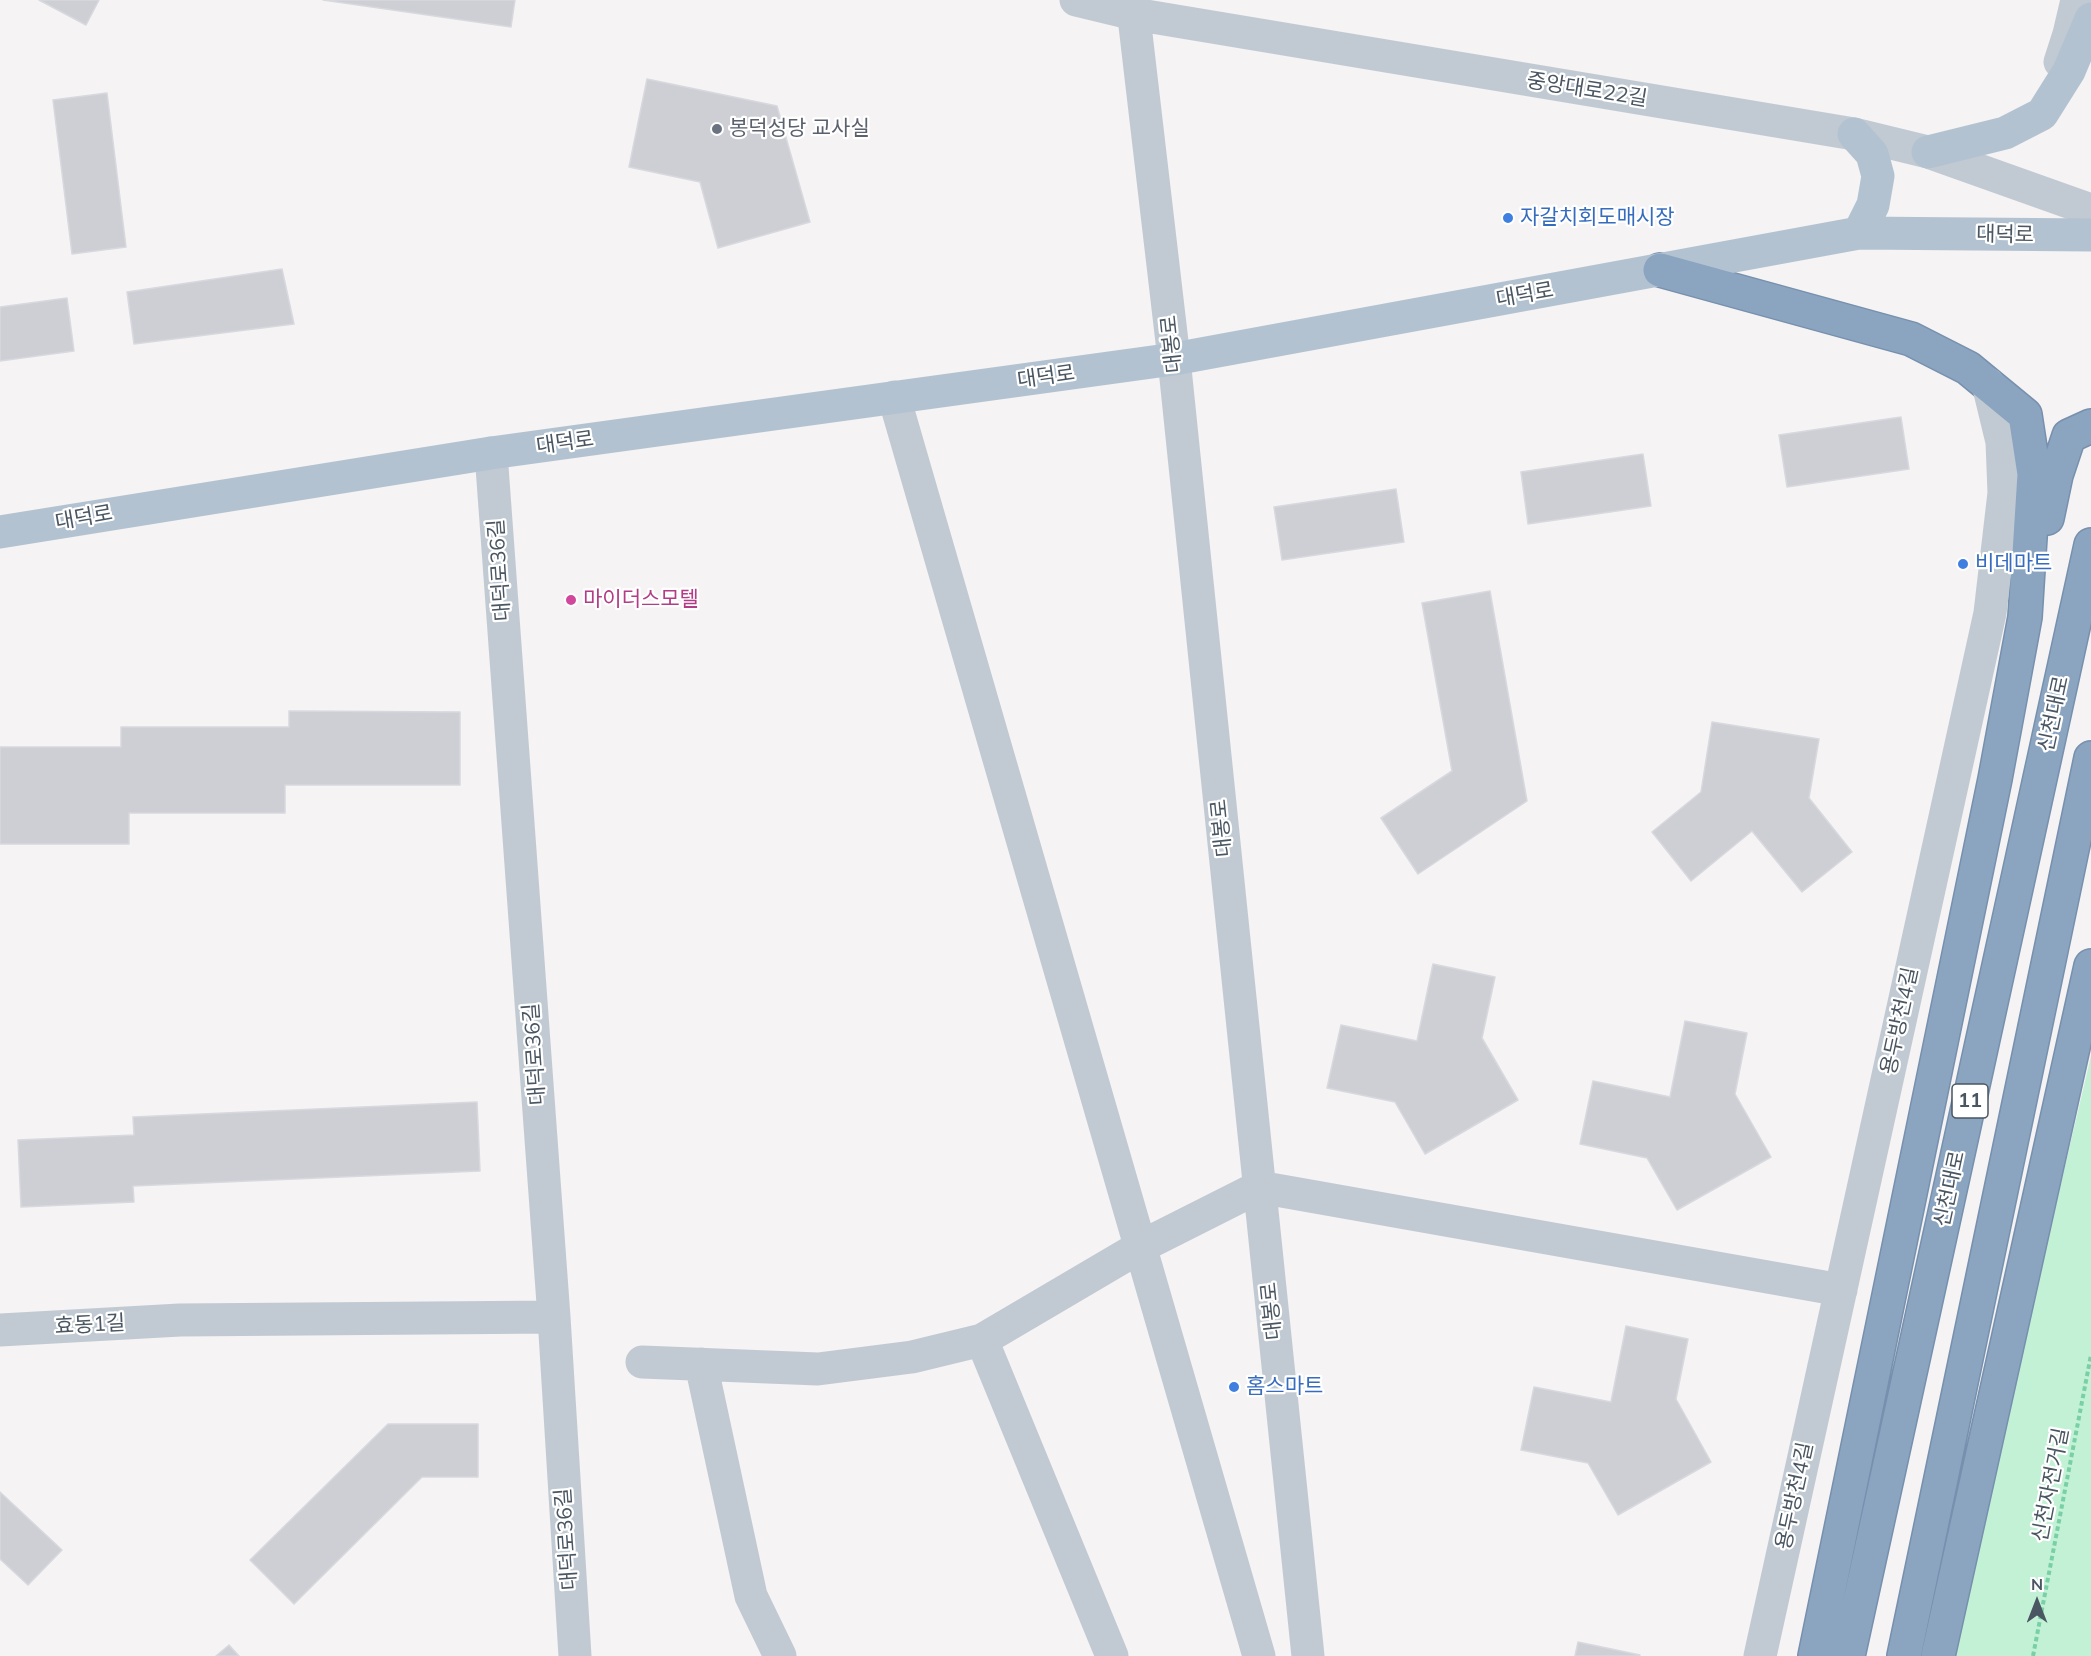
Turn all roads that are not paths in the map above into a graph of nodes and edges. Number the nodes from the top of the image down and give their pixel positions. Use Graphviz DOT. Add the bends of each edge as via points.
graph roads {
  1 [pos="1076,0"];
  2 [pos="2078,0"];
  3 [pos="1133,7"];
  4 [pos="2091,20"];
  5 [pos="2042,114"];
  6 [pos="1854,134"];
  7 [pos="1928,152"];
  8 [pos="2091,210"];
  9 [pos="1859,233"];
  10 [pos="2091,235"];
  11 [pos="1660,270"];
  12 [pos="1174,359"];
  13 [pos="1988,384"];
  14 [pos="894,397"];
  15 [pos="2091,426"];
  16 [pos="491,453"];
  17 [pos="0,532"];
  18 [pos="2091,545"];
  19 [pos="2025,617"];
  20 [pos="2091,758"];
  21 [pos="2091,966"];
  22 [pos="1259,1187"];
  23 [pos="1140,1247"];
  24 [pos="1841,1290"];
  25 [pos="554,1317"];
  26 [pos="0,1330"];
  27 [pos="982,1340"];
  28 [pos="642,1362"];
  29 [pos="701,1364"];
  30 [pos="575,1656"];
  31 [pos="780,1656"];
  32 [pos="1112,1656"];
  33 [pos="1259,1656"];
  34 [pos="1308,1656"];
  35 [pos="1760,1656"];
  36 [pos="1815,1656"];
  37 [pos="1848,1656"];
  38 [pos="1904,1656"];
  39 [pos="1938,1656"];
  1 -- 3 [label="street, 중앙대로22길"];
  2 -- 5 [label="street"];
  3 -- 6 [label="street, 중앙대로22길"];
  3 -- 12 [label="street, 대봉로"];
  4 -- 5 [label="main road" via="2069,71"];
  5 -- 7 [label="main road" via="2005,134"];
  6 -- 7 [label="street, 중앙대로22길"];
  6 -- 9 [label="main road" via="1872,154 1878,176 1873,205"];
  7 -- 8 [label="street, 중앙대로22길"];
  9 -- 10 [label="main road, 대덕로"];
  9 -- 11 [label="main road, 대덕로"];
  11 -- 12 [label="main road, 대덕로"];
  11 -- 13 [label="highway" via="1911,339 1968,368"];
  12 -- 14 [label="main road, 대덕로"];
  12 -- 22 [label="street, 대봉로"];
  13 -- 19 [label="highway" via="2025,415 2034,474"];
  13 -- 24 [label="street, 용두방천4길" via="2002,441 2004,494 1990,613"];
  14 -- 16 [label="main road, 대덕로"];
  14 -- 23 [label="street"];
  15 -- 19 [label="highway" via="2069,436 2056,475"];
  16 -- 17 [label="main road, 대덕로"];
  16 -- 25 [label="street, 대덕로36길"];
  18 -- 37 [label="highway, 신천대로 / 11"];
  19 -- 36 [label="highway"];
  20 -- 38 [label="highway"];
  21 -- 39 [label="highway"];
  22 -- 23 [label="street"];
  22 -- 24 [label="street"];
  22 -- 34 [label="street, 대봉로"];
  23 -- 27 [label="street"];
  23 -- 33 [label="street"];
  24 -- 35 [label="street, 용두방천4길"];
  25 -- 26 [label="street, 효동1길" via="180,1320"];
  25 -- 30 [label="street, 대덕로36길"];
  27 -- 29 [label="street" via="912,1357 818,1369"];
  27 -- 32 [label="street"];
  28 -- 29 [label="street"];
  29 -- 31 [label="street" via="752,1596"];
}
